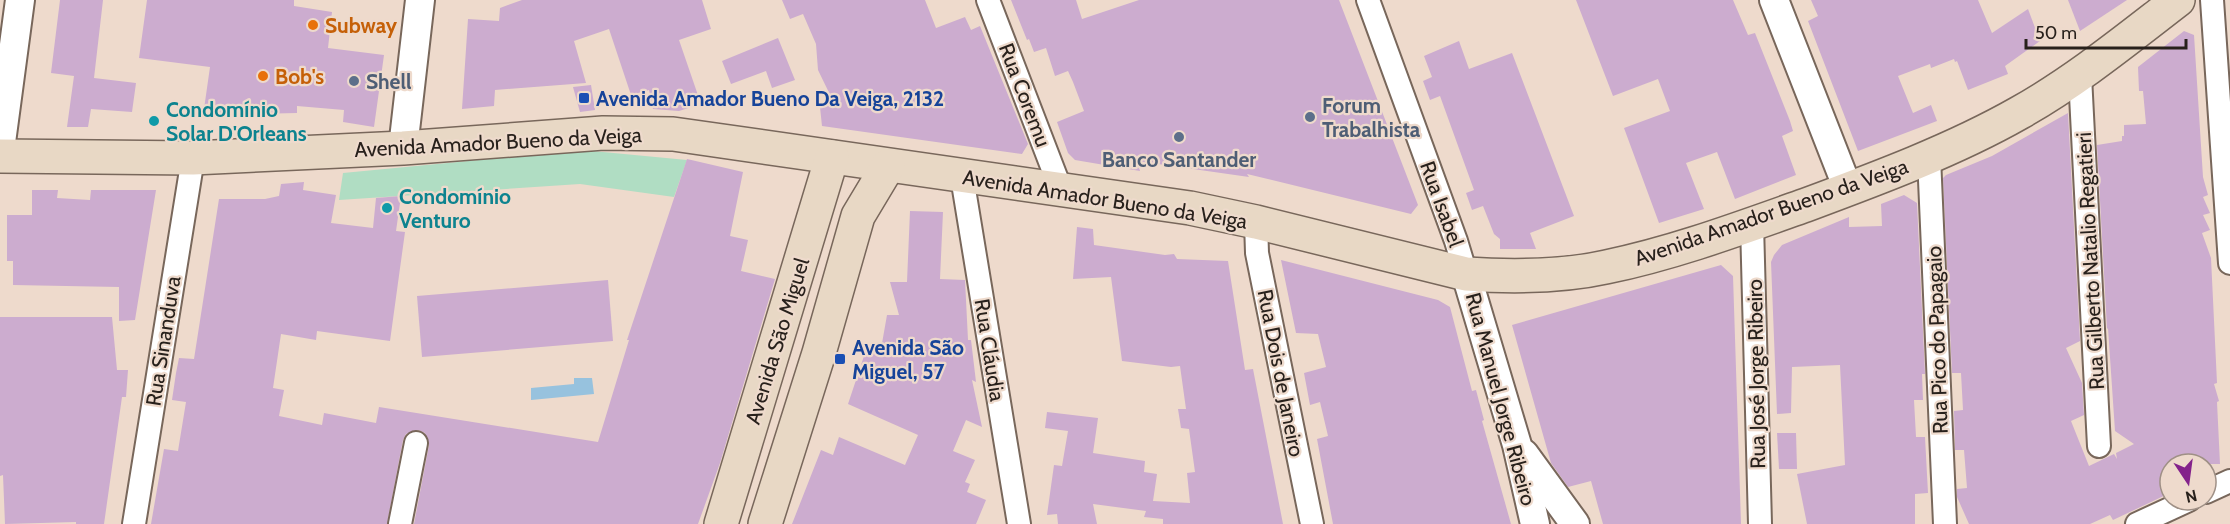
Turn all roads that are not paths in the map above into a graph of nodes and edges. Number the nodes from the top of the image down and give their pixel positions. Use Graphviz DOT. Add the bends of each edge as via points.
graph roads {
  1 [pos="20,0"];
  2 [pos="420,0"];
  3 [pos="988,0"];
  4 [pos="1368,0"];
  5 [pos="1774,0"];
  6 [pos="2178,0"];
  7 [pos="2212,0"];
  8 [pos="2080,76"];
  9 [pos="403,148"];
  10 [pos="0,150"];
  11 [pos="0,156"];
  12 [pos="1929,156"];
  13 [pos="193,158"];
  14 [pos="843,159"];
  15 [pos="888,166"];
  16 [pos="962,177"];
  17 [pos="1848,189"];
  18 [pos="1061,190"];
  19 [pos="858,216"];
  20 [pos="1256,222"];
  21 [pos="1752,224"];
  22 [pos="2230,263"];
  23 [pos="1466,274"];
  24 [pos="416,443"];
  25 [pos="1517,445"];
  26 [pos="2099,446"];
  27 [pos="2163,512"];
  28 [pos="134,524"];
  29 [pos="400,524"];
  30 [pos="722,524"];
  31 [pos="765,524"];
  32 [pos="1019,524"];
  33 [pos="1312,524"];
  34 [pos="1535,524"];
  35 [pos="1575,524"];
  36 [pos="1760,524"];
  37 [pos="1945,524"];
  38 [pos="2137,524"];
  1 -- 10 [label="street"];
  2 -- 9 [label="street"];
  3 -- 18 [label="street, Rua Coremu"];
  4 -- 23 [label="street, Rua Isabel"];
  5 -- 17 [label="street"];
  6 -- 8 [label="main road, Avenida Amador Bueno da Veiga"];
  7 -- 22 [label="street"];
  8 -- 12 [label="main road, Avenida Amador Bueno da Veiga" via="2016,115"];
  8 -- 26 [label="street, Rua Gilberto Natalio Regatieri"];
  9 -- 13 [label="main road, Avenida Amador Bueno da Veiga"];
  9 -- 14 [label="main road, Avenida Amador Bueno da Veiga" via="603,132 673,134"];
  11 -- 13 [label="main road, Avenida Amador Bueno da Veiga"];
  12 -- 17 [label="main road, Avenida Amador Bueno da Veiga"];
  12 -- 37 [label="street, Rua Pico do Papagaio"];
  13 -- 28 [label="street, Rua Sinanduva"];
  14 -- 15 [label="main road, Avenida Amador Bueno da Veiga"];
  14 -- 19 [label="main road, Avenida São Miguel"];
  14 -- 30 [label="main road, Avenida São Miguel"];
  15 -- 16 [label="main road, Avenida Amador Bueno da Veiga"];
  15 -- 19 [label="main road, Avenida São Miguel"];
  16 -- 18 [label="main road, Avenida Amador Bueno da Veiga"];
  16 -- 32 [label="street, Rua Cláudia"];
  17 -- 21 [label="main road, Avenida Amador Bueno da Veiga"];
  18 -- 20 [label="main road, Avenida Amador Bueno da Veiga" via="1190,208"];
  19 -- 31 [label="main road, Avenida São Miguel"];
  20 -- 23 [label="main road, Avenida Amador Bueno da Veiga"];
  20 -- 33 [label="street, Rua Dois de Janeiro" via="1257,253"];
  21 -- 23 [label="main road, Avenida Amador Bueno da Veiga" via="1604,268 1557,274"];
  21 -- 36 [label="street, Rua José Jorge Ribeiro"];
  23 -- 25 [label="street, Rua Manuel Jorge Ribeiro"];
  24 -- 29 [label="street"];
  25 -- 34 [label="street, Rua Manuel Jorge Ribeiro"];
  25 -- 35 [label="street"];
  27 -- 38 [label="street"];
}
